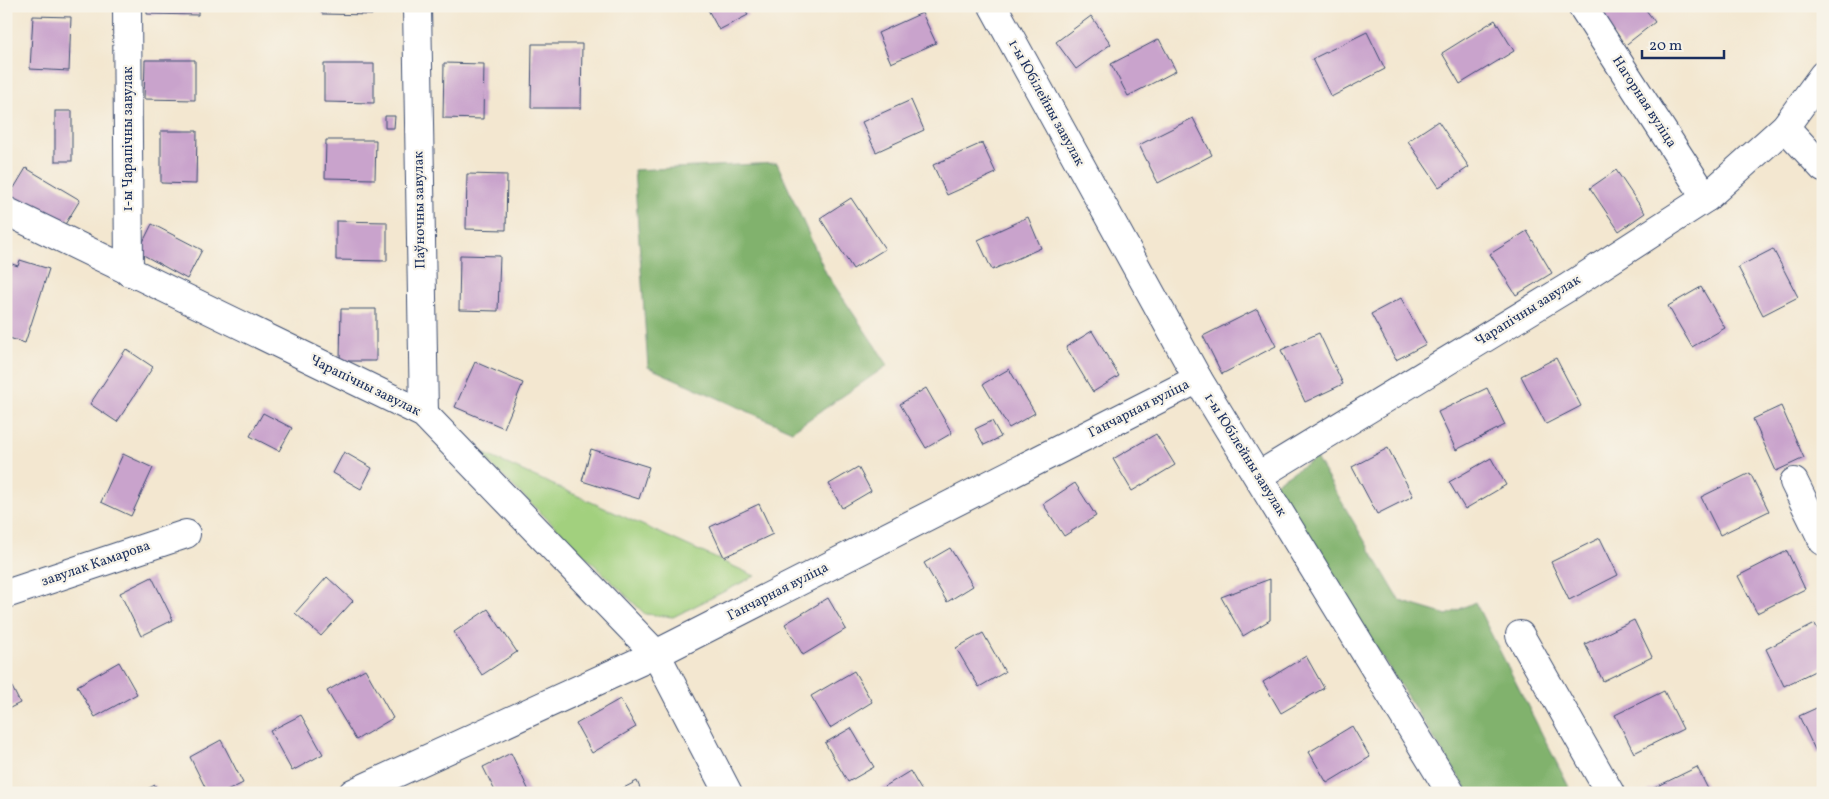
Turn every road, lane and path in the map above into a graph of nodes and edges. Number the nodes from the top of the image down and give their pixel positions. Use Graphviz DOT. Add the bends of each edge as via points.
graph roads {
  1 [pos="127,6"];
  2 [pos="417,6"];
  3 [pos="993,6"];
  4 [pos="1582,6"];
  5 [pos="1823,74"];
  6 [pos="1785,127"];
  7 [pos="1823,168"];
  8 [pos="1706,198"];
  9 [pos="6,211"];
  10 [pos="129,272"];
  11 [pos="1198,379"];
  12 [pos="424,414"];
  13 [pos="1258,476"];
  14 [pos="1794,482"];
  15 [pos="186,534"];
  16 [pos="1823,541"];
  17 [pos="6,594"];
  18 [pos="1520,635"];
  19 [pos="656,654"];
  20 [pos="353,793"];
  21 [pos="728,793"];
  22 [pos="1451,793"];
  23 [pos="1610,793"];
  1 -- 10 [label="street, 1-ы Чарапічны завулак"];
  2 -- 12 [label="street, Паўночны завулак"];
  3 -- 11 [label="street, 1-ы Юбілейны завулак"];
  4 -- 8 [label="street, Нагорная вуліца"];
  5 -- 6 [label="street, Чарапічны завулак"];
  6 -- 7 [label="street"];
  6 -- 8 [label="street, Чарапічны завулак"];
  8 -- 13 [label="street, Чарапічны завулак" via="1567,288"];
  9 -- 10 [label="street, Чарапічны завулак"];
  10 -- 12 [label="street, Чарапічны завулак"];
  11 -- 13 [label="street, 1-ы Юбілейны завулак"];
  11 -- 19 [label="street, Ганчарная вуліца"];
  12 -- 19 [label="street, Чарапічны завулак"];
  13 -- 22 [label="street, 1-ы Юбілейны завулак"];
  14 -- 16 [label="street"];
  15 -- 17 [label="street, завулак Камарова"];
  18 -- 23 [label="street"];
  19 -- 20 [label="street, Ганчарная вуліца"];
  19 -- 21 [label="street, Чарапічны завулак"];
}
